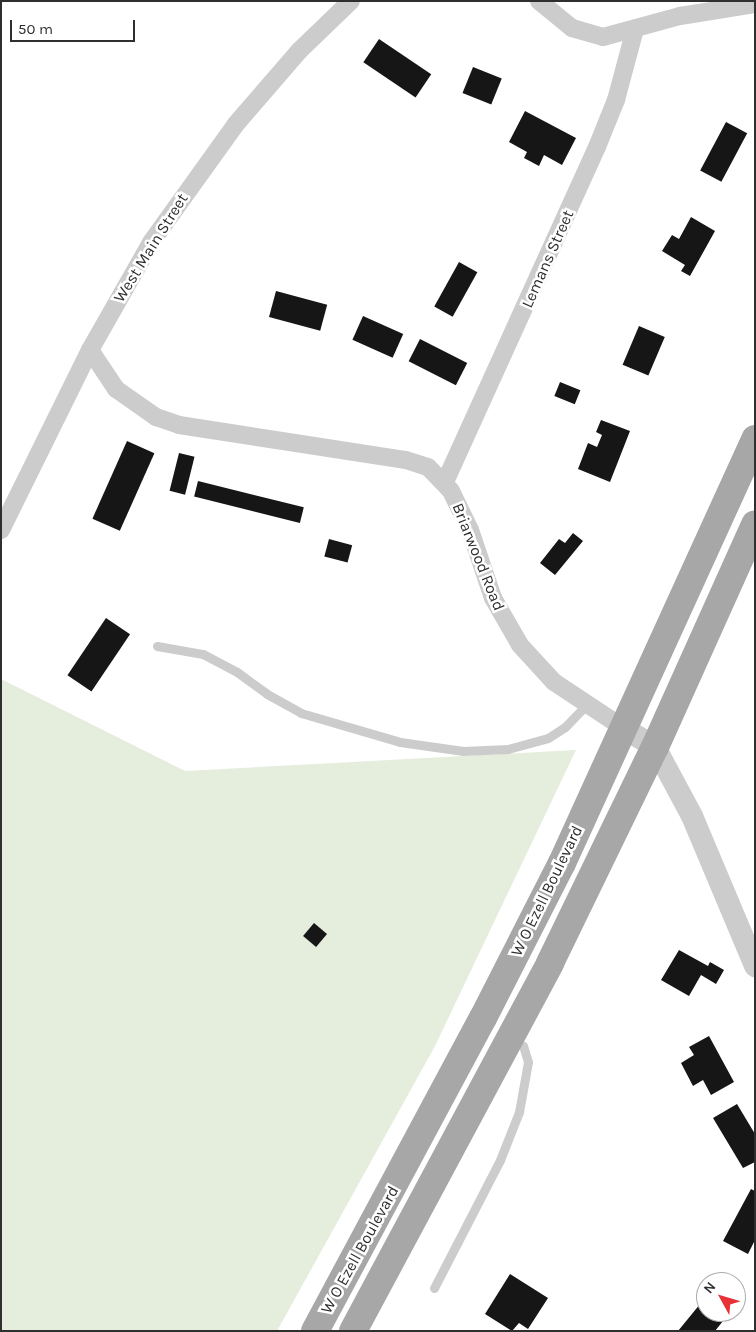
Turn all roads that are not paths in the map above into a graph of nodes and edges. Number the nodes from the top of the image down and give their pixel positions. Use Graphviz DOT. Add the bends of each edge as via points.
graph roads {
  1 [pos="351,1"];
  2 [pos="539,1"];
  3 [pos="755,4"];
  4 [pos="635,30"];
  5 [pos="90,350"];
  6 [pos="755,439"];
  7 [pos="445,482"];
  8 [pos="755,524"];
  9 [pos="1,530"];
  10 [pos="157,646"];
  11 [pos="586,704"];
  12 [pos="625,729"];
  13 [pos="655,747"];
  14 [pos="755,966"];
  15 [pos="483,1018"];
  16 [pos="512,1033"];
  17 [pos="434,1288"];
  18 [pos="315,1331"];
  19 [pos="353,1331"];
  1 -- 5 [label="street, West Main Street" via="298,51 194,180 152,240"];
  2 -- 4 [label="street" via="572,28 587,35 603,37"];
  3 -- 4 [label="street" via="680,16"];
  4 -- 7 [label="street, Lemans Street" via="616,100 597,147"];
  5 -- 7 [label="street, Briarwood Road" via="116,389 156,417 188,426 406,460 428,467"];
  5 -- 9 [label="street, West Main Street"];
  6 -- 12 [label="main road, W O Ezell Boulevard"];
  7 -- 11 [label="street, Briarwood Road" via="470,530 483,574 505,622 536,664 554,682"];
  8 -- 13 [label="main road, W O Ezell Boulevard"];
  10 -- 11 [label="lane" via="203,654 238,672 266,694 301,713 400,742 463,750 508,749 548,738 565,727"];
  11 -- 12 [label="street, Briarwood Road"];
  12 -- 13 [label="street, Briarwood Road"];
  12 -- 15 [label="main road, W O Ezell Boulevard"];
  13 -- 14 [label="street" via="692,816"];
  13 -- 16 [label="main road, W O Ezell Boulevard"];
  15 -- 16 [label="main road"];
  15 -- 18 [label="main road, W O Ezell Boulevard"];
  16 -- 17 [label="lane" via="527,1056 526,1086 500,1160"];
  16 -- 19 [label="main road, W O Ezell Boulevard"];
}
